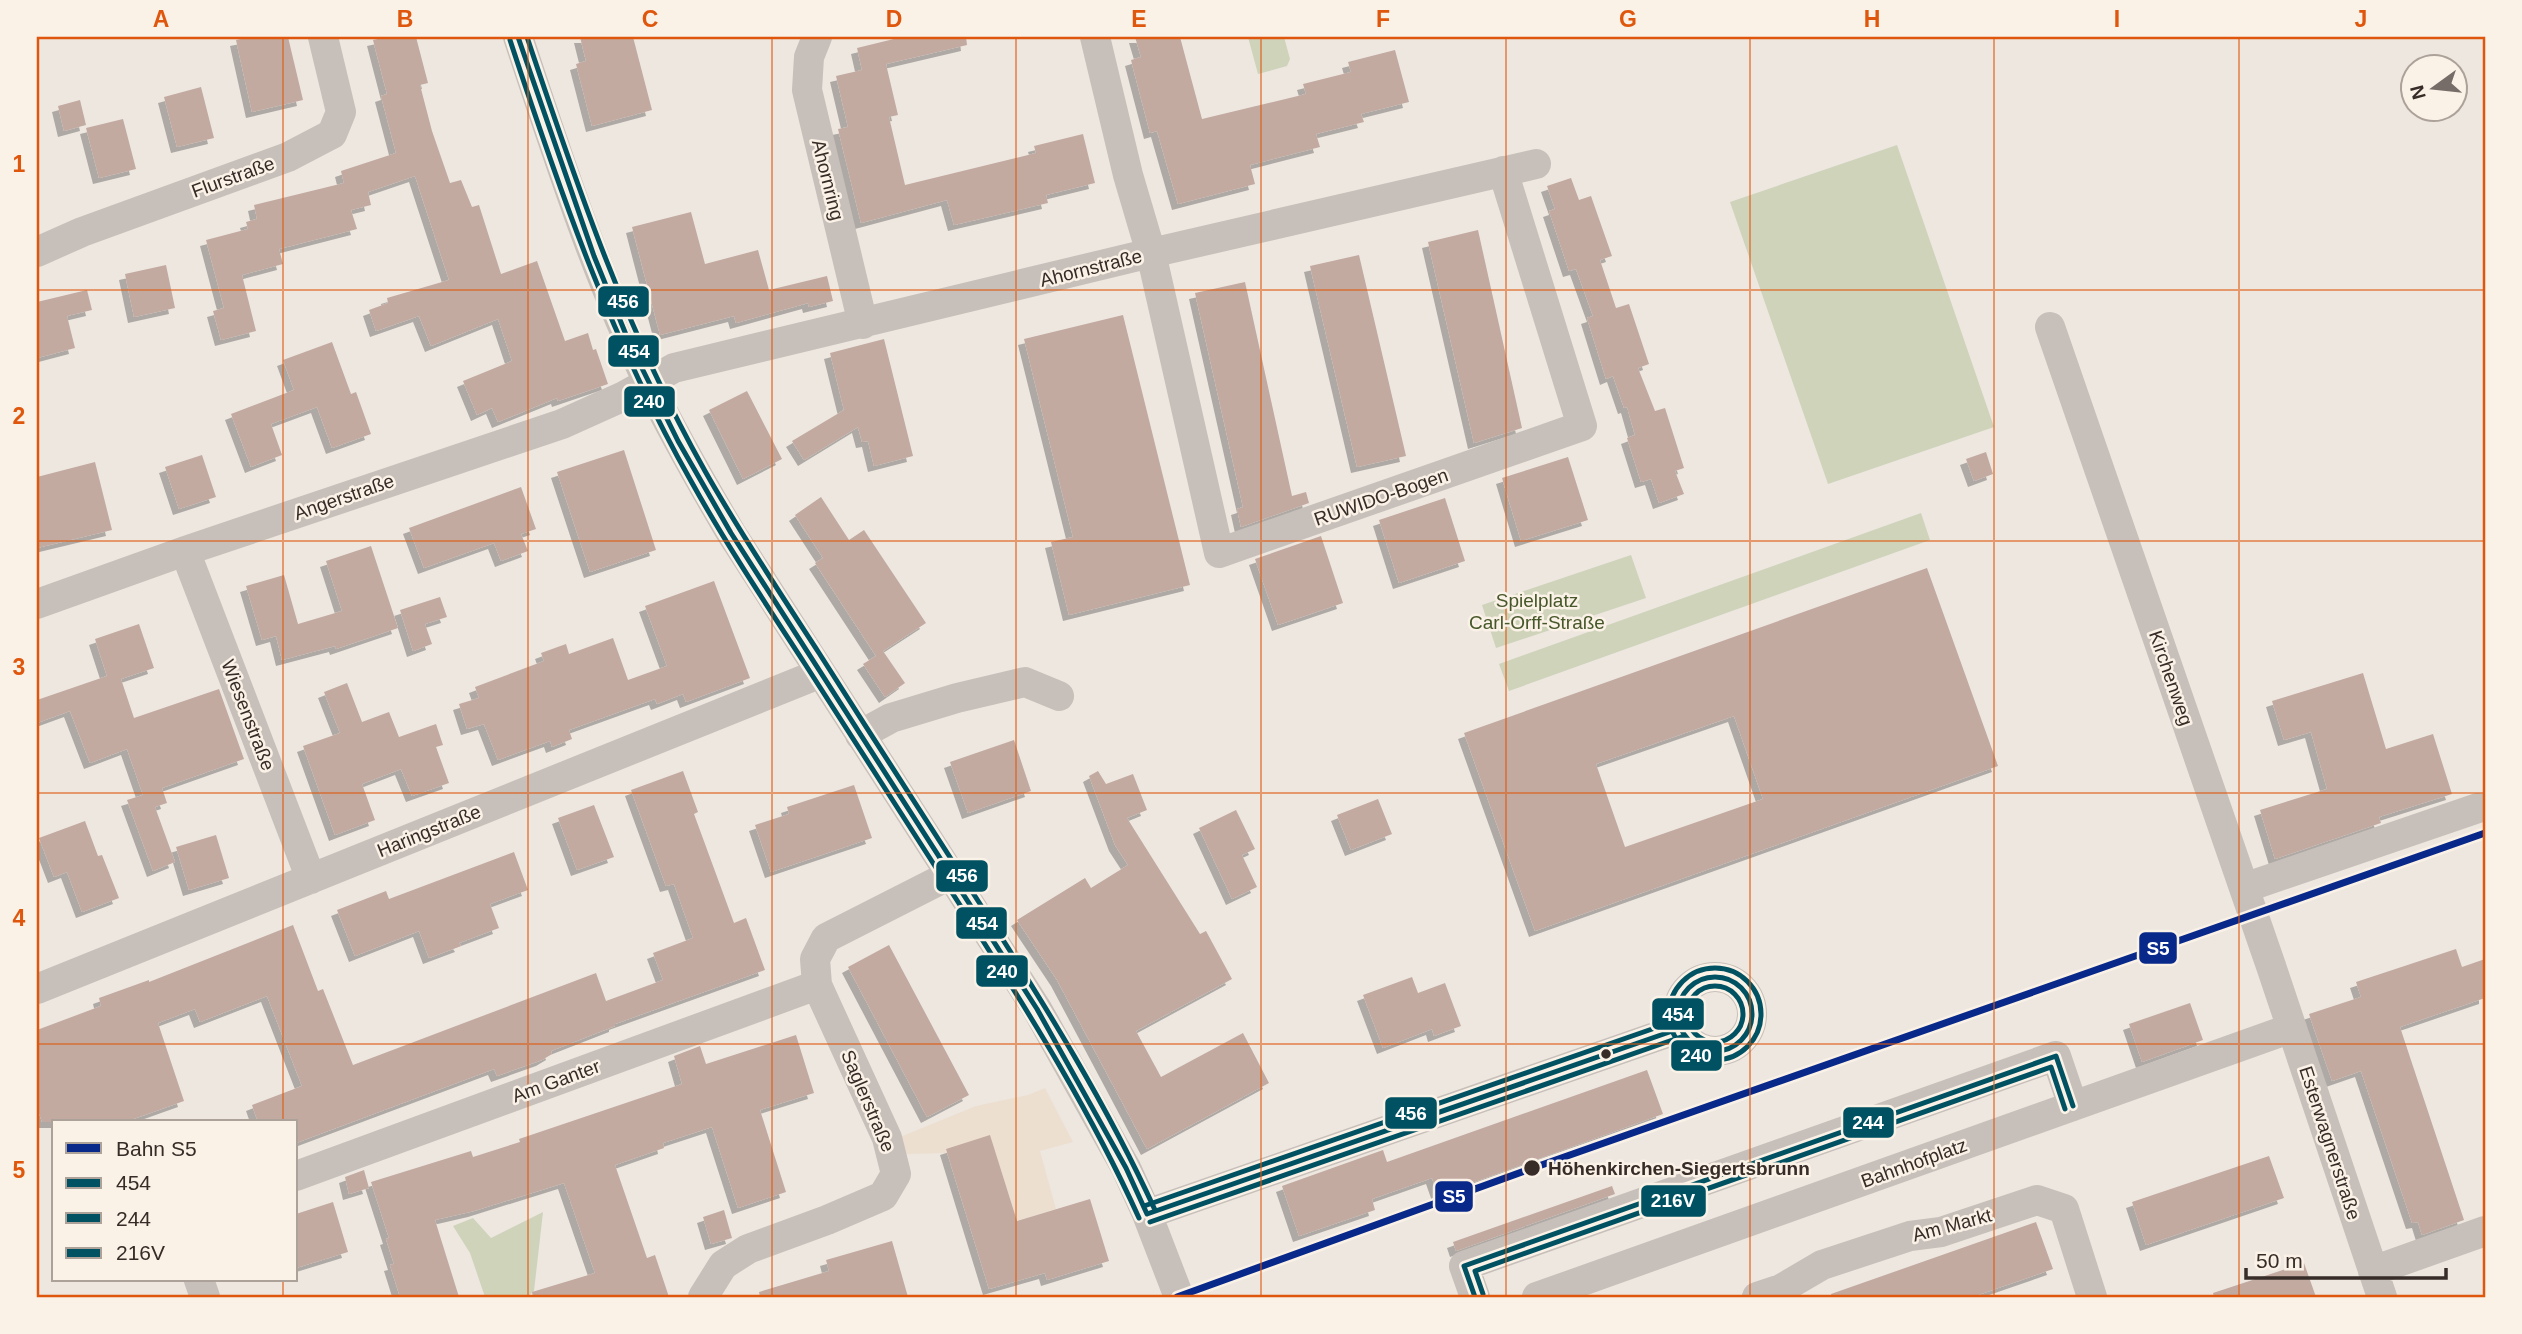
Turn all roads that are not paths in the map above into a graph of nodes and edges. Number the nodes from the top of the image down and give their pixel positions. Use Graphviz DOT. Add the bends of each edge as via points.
graph roads {
  1 [pos="323,37"];
  2 [pos="518,37"];
  3 [pos="817,37"];
  4 [pos="1095,37"];
  5 [pos="1536,164"];
  6 [pos="1503,171"];
  7 [pos="37,252"];
  8 [pos="1151,253"];
  9 [pos="863,324"];
  10 [pos="2050,327"];
  11 [pos="648,382"];
  12 [pos="185,551"];
  13 [pos="37,604"];
  14 [pos="821,673"];
  15 [pos="1059,696"];
  16 [pos="860,735"];
  17 [pos="2478,808"];
  18 [pos="950,875"];
  19 [pos="311,878"];
  20 [pos="2244,888"];
  21 [pos="817,985"];
  22 [pos="37,989"];
  23 [pos="1681,1028"];
  24 [pos="2292,1028"];
  25 [pos="2073,1106"];
  26 [pos="298,1176"];
  27 [pos="1147,1214"];
  28 [pos="2485,1231"];
  29 [pos="2377,1284"];
  30 [pos="703,1297"];
  31 [pos="1179,1297"];
  32 [pos="1475,1297"];
  33 [pos="1537,1297"];
  34 [pos="1757,1297"];
  35 [pos="2092,1297"];
  1 -- 7 [label="street, Flurstraße" via="341,112 332,134 288,157"];
  2 -- 11 [label="street" via="572,198"];
  3 -- 9 [label="street, Ahornring" via="809,57 807,90"];
  4 -- 8 [label="street"];
  5 -- 6 [label="street, Ahornstraße"];
  6 -- 8 [label="street, Ahornstraße"];
  6 -- 8 [label="street, RUWIDO-Bogen" via="1582,426 1219,553"];
  8 -- 9 [label="street, Ahornstraße"];
  9 -- 11 [label="street, Ahornstraße" via="674,368"];
  10 -- 20 [label="street, Kirchenweg"];
  11 -- 12 [label="street, Angerstraße" via="562,424"];
  11 -- 14 [label="street" via="724,522"];
  12 -- 13 [label="street, Angerstraße"];
  12 -- 19 [label="street, Wiesenstraße"];
  14 -- 16 [label="street"];
  14 -- 19 [label="street, Haringstraße"];
  15 -- 16 [label="street" via="1025,682 891,718"];
  16 -- 18 [label="street"];
  17 -- 20 [label="street"];
  18 -- 21 [label="street, Saglerstraße" via="826,938 815,959"];
  18 -- 27 [label="street" via="1037,1009 1126,1167"];
  19 -- 22 [label="street, Haringstraße"];
  20 -- 24 [label="street, Kirchenweg"];
  21 -- 26 [label="street, Am Ganter"];
  21 -- 30 [label="street, Saglerstraße" via="887,1138 896,1174 883,1196 748,1249 723,1265"];
  23 -- 27 [label="street"];
  24 -- 25 [label="street, Bahnhofplatz"];
  24 -- 29 [label="street, Esterwagnerstraße"];
  25 -- 32 [label="street" via="2056,1056 1464,1266"];
  25 -- 33 [label="street, Bahnhofplatz"];
  27 -- 31 [label="street"];
  28 -- 29 [label="street"];
  34 -- 35 [label="street, Am Markt" via="1782,1289 1822,1265 2037,1200 2064,1209"];
}
